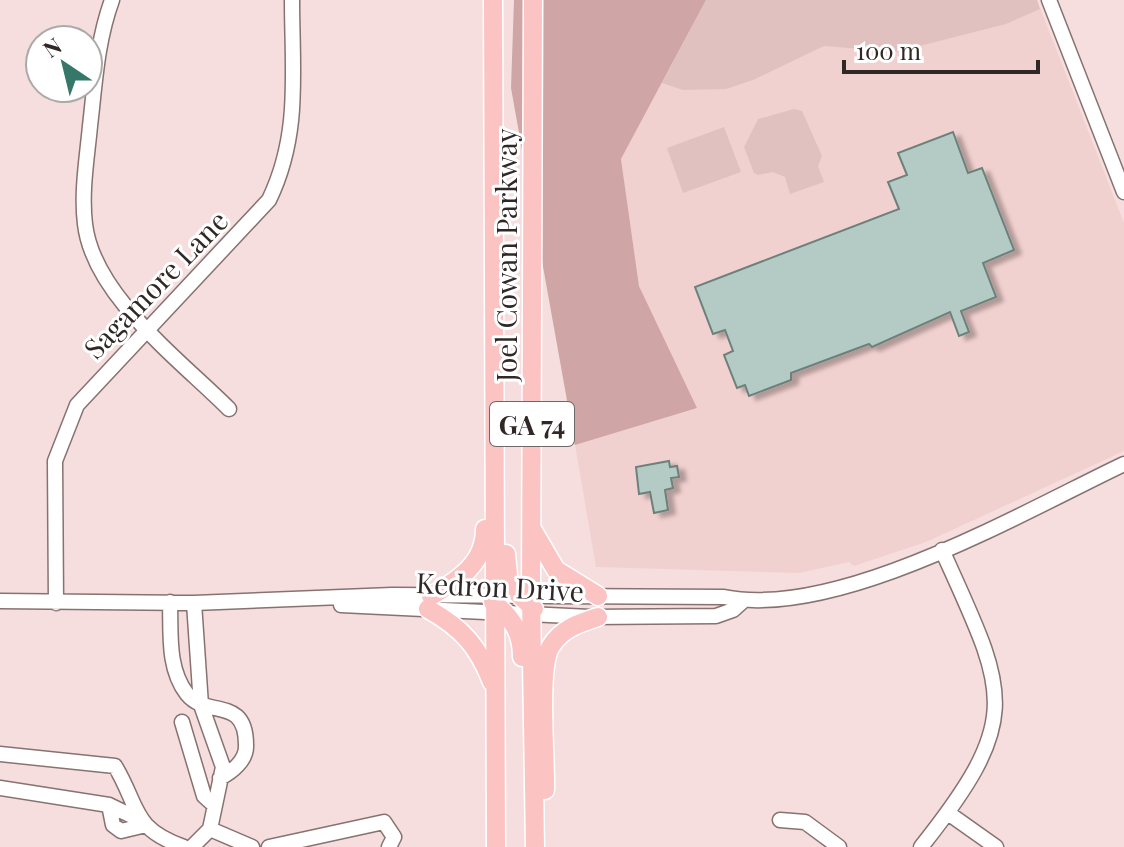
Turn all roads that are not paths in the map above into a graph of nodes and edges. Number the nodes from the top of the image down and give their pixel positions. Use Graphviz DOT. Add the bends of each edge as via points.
graph roads {
  1 [pos="112,0"];
  2 [pos="292,0"];
  3 [pos="493,0"];
  4 [pos="533,0"];
  5 [pos="1049,0"];
  6 [pos="1124,192"];
  7 [pos="148,328"];
  8 [pos="493,372"];
  9 [pos="493,399"];
  10 [pos="229,409"];
  11 [pos="1124,464"];
  12 [pos="531,527"];
  13 [pos="942,550"];
  14 [pos="598,596"];
  15 [pos="0,601"];
  16 [pos="170,602"];
  17 [pos="742,602"];
  18 [pos="56,603"];
  19 [pos="194,603"];
  20 [pos="430,603"];
  21 [pos="496,604"];
  22 [pos="531,606"];
  23 [pos="598,617"];
  24 [pos="496,691"];
  25 [pos="201,705"];
  26 [pos="182,722"];
  27 [pos="0,754"];
  28 [pos="220,778"];
  29 [pos="0,788"];
  30 [pos="214,805"];
  31 [pos="948,813"];
  32 [pos="780,820"];
  33 [pos="142,822"];
  34 [pos="210,829"];
  35 [pos="534,845"];
  36 [pos="184,847"];
  37 [pos="192,847"];
  38 [pos="252,847"];
  39 [pos="269,847"];
  40 [pos="389,847"];
  41 [pos="496,847"];
  42 [pos="839,847"];
  43 [pos="921,847"];
  44 [pos="996,847"];
  1 -- 7 [label="street" via="96,69 84,224 101,275"];
  2 -- 7 [label="street, Sagamore Lane" via="292,138 283,172 269,200"];
  3 -- 8 [label="main road, Joel Cowan Parkway / GA 74"];
  4 -- 12 [label="main road, Joel Cowan Parkway / GA 74"];
  5 -- 6 [label="street"];
  7 -- 10 [label="street"];
  7 -- 18 [label="street, Sagamore Lane" via="77,405 66,427 55,461"];
  8 -- 9 [label="main road, Joel Cowan Parkway / GA 74"];
  8 -- 22 [label="main road" via="506,443 509,585"];
  9 -- 20 [label="main road" via="485,435 485,546 468,572"];
  9 -- 21 [label="main road, Joel Cowan Parkway / GA 74"];
  11 -- 13 [label="street, Kedron Drive"];
  12 -- 14 [label="main road" via="556,570"];
  12 -- 22 [label="main road, Joel Cowan Parkway / GA 74"];
  13 -- 17 [label="street, Kedron Drive" via="851,584"];
  13 -- 31 [label="street" via="987,651 995,689 988,747"];
  14 -- 17 [label="street, Kedron Drive" via="724,597"];
  14 -- 22 [label="street, Kedron Drive"];
  15 -- 18 [label="street, Kedron Drive"];
  16 -- 18 [label="street, Kedron Drive"];
  16 -- 19 [label="street, Kedron Drive"];
  16 -- 25 [label="street" via="173,667 189,696"];
  17 -- 23 [label="street, Kedron Drive" via="716,616"];
  19 -- 20 [label="street, Kedron Drive"];
  19 -- 25 [label="street"];
  20 -- 21 [label="street, Kedron Drive"];
  20 -- 24 [label="main road" via="481,652"];
  21 -- 22 [label="street, Kedron Drive"];
  21 -- 22 [label="street, Kedron Drive"];
  21 -- 24 [label="main road, Joel Cowan Parkway / GA 74"];
  21 -- 35 [label="main road" via="514,622 522,641 526,813"];
  22 -- 23 [label="street, Kedron Drive"];
  22 -- 35 [label="main road, Joel Cowan Parkway / GA 74"];
  23 -- 35 [label="main road" via="564,631 550,647 544,667 545,807"];
  24 -- 41 [label="main road, Joel Cowan Parkway / GA 74"];
  25 -- 28 [label="street" via="223,767"];
  25 -- 28 [label="street" via="233,713 245,727 247,751 237,767"];
  26 -- 30 [label="street" via="204,796"];
  27 -- 33 [label="street" via="115,766"];
  28 -- 30 [label="street"];
  29 -- 33 [label="street" via="109,805 113,825 121,831 132,831"];
  30 -- 34 [label="street"];
  31 -- 43 [label="street"];
  31 -- 44 [label="street"];
  32 -- 42 [label="street" via="805,822"];
  33 -- 36 [label="street"];
  34 -- 37 [label="street"];
  34 -- 38 [label="street"];
  39 -- 40 [label="street" via="384,822 394,837"];
}
